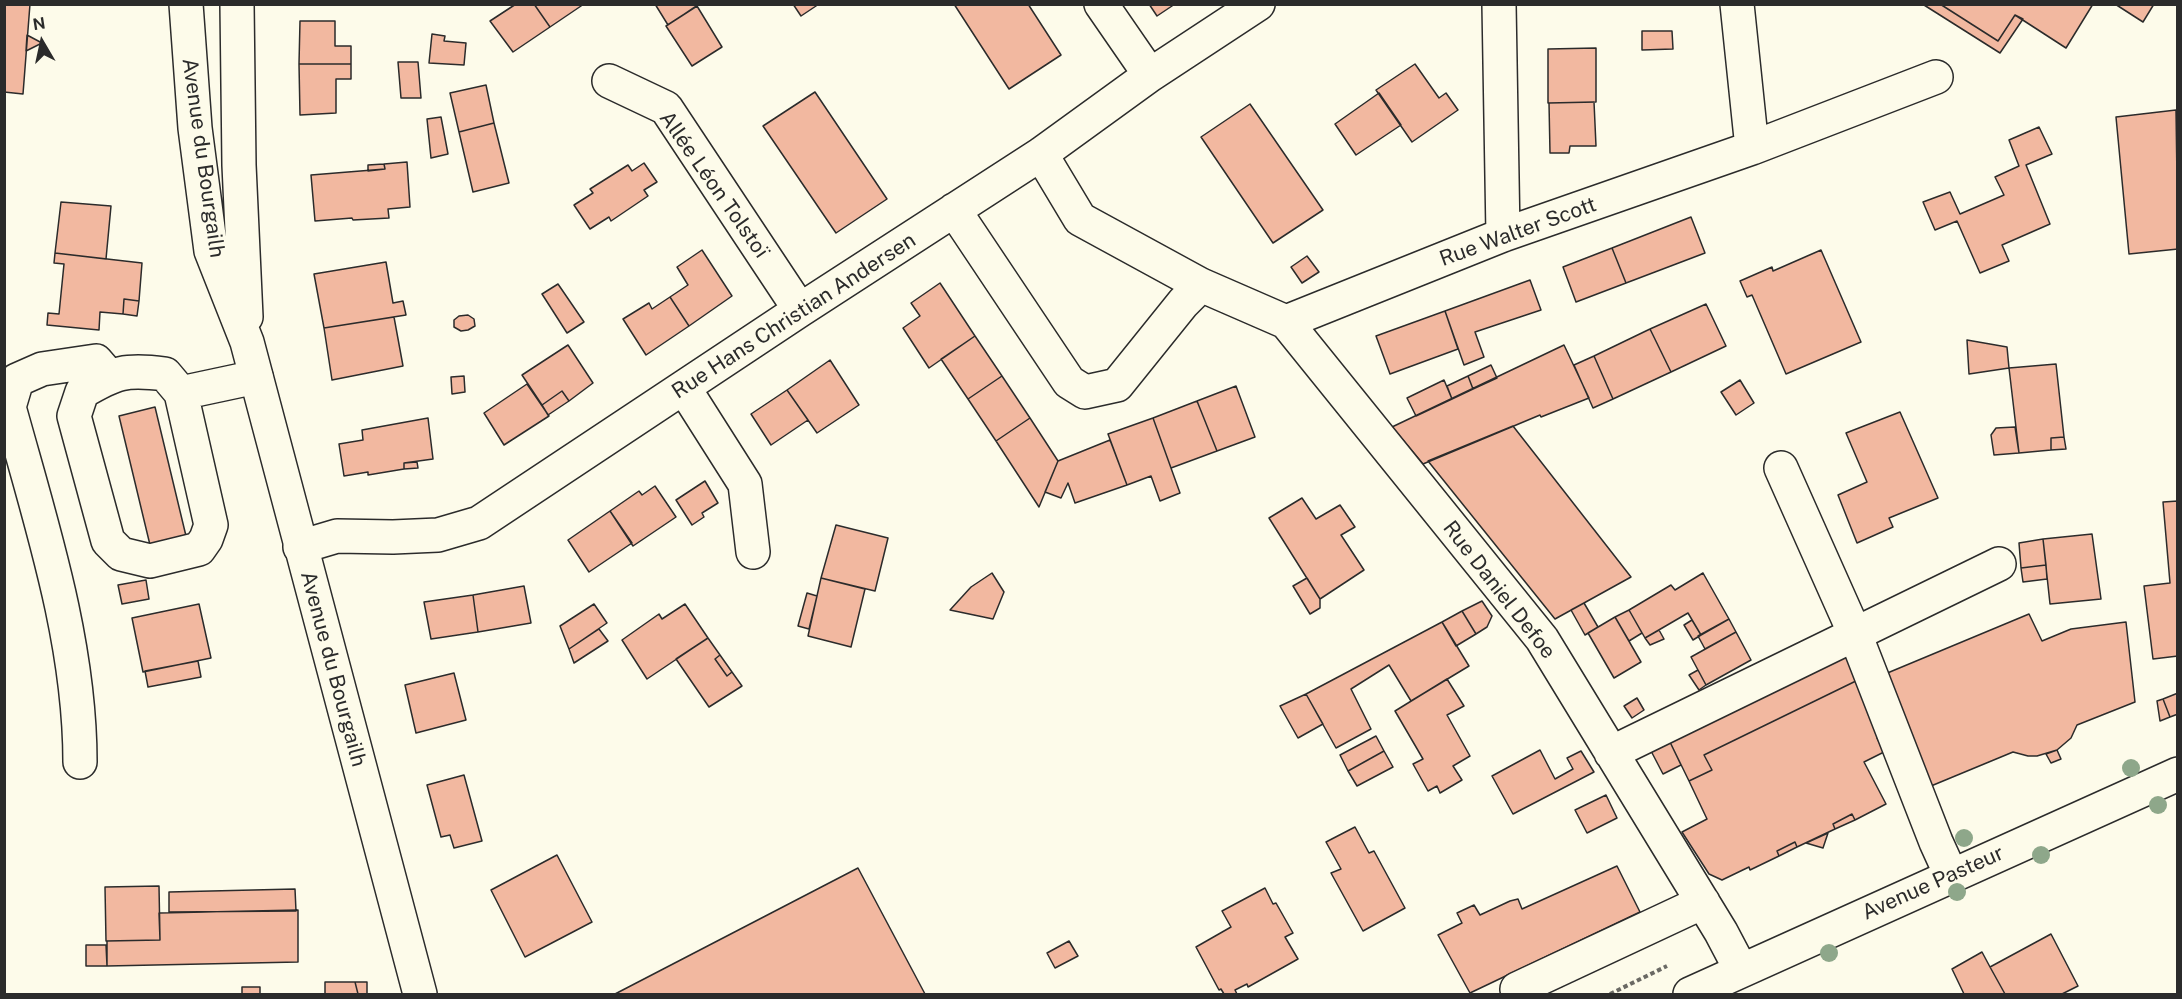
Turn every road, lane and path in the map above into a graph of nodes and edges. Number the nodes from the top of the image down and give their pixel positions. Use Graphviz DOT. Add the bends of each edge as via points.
graph roads {
  1 [pos="186,4"];
  2 [pos="237,4"];
  3 [pos="1101,4"];
  4 [pos="1258,4"];
  5 [pos="1499,4"];
  6 [pos="1737,4"];
  7 [pos="1150,75"];
  8 [pos="1936,77"];
  9 [pos="609,81"];
  10 [pos="1752,148"];
  11 [pos="1041,154"];
  12 [pos="954,210"];
  13 [pos="1503,235"];
  14 [pos="1201,285"];
  15 [pos="800,310"];
  16 [pos="1286,322"];
  17 [pos="247,342"];
  18 [pos="109,376"];
  19 [pos="256,378"];
  20 [pos="684,388"];
  21 [pos="181,393"];
  22 [pos="1781,468"];
  23 [pos="300,547"];
  24 [pos="753,552"];
  25 [pos="1999,564"];
  26 [pos="1855,634"];
  27 [pos="1611,753"];
  28 [pos="80,762"];
  29 [pos="2178,774"];
  30 [pos="1951,875"];
  31 [pos="1703,902"];
  32 [pos="1741,970"];
  33 [pos="420,994"];
  34 [pos="1518,994"];
  35 [pos="1690,994"];
  1 -- 17 [label="street, Avenue du Bourgailh" via="195,128 211,250"];
  2 -- 17 [label="street, Avenue du Bourgailh"];
  3 -- 7 [label="street"];
  4 -- 7 [label="street, Rue Hans Christian Andersen"];
  5 -- 13 [label="street"];
  6 -- 10 [label="street"];
  7 -- 11 [label="street, Rue Hans Christian Andersen"];
  8 -- 10 [label="street, Rue Walter Scott"];
  9 -- 15 [label="street, Allée Léon Tolstoï" via="666,108"];
  10 -- 13 [label="street, Rue Walter Scott"];
  11 -- 12 [label="street, Rue Hans Christian Andersen"];
  11 -- 14 [label="street" via="1080,219"];
  12 -- 14 [label="street" via="1069,382 1085,392 1117,385"];
  12 -- 15 [label="street, Rue Hans Christian Andersen"];
  13 -- 16 [label="street, Rue Walter Scott"];
  14 -- 16 [label="street"];
  15 -- 20 [label="street, Rue Hans Christian Andersen"];
  16 -- 27 [label="street, Rue Daniel Defoe" via="1542,639"];
  17 -- 19 [label="street, Avenue du Bourgailh"];
  18 -- 21 [label="street" via="135,370 165,374"];
  18 -- 21 [label="street" via="82,392 74,416 108,541 121,554 150,561 199,549 211,525"];
  18 -- 28 [label="street" via="96,362 42,369 17,380 9,407 60,591 80,720"];
  19 -- 21 [label="street"];
  19 -- 23 [label="street, Avenue du Bourgailh"];
  20 -- 23 [label="street, Rue Hans Christian Andersen" via="479,523 438,535 337,536"];
  20 -- 24 [label="street" via="745,484"];
  22 -- 26 [label="street"];
  23 -- 33 [label="street, Avenue du Bourgailh"];
  25 -- 26 [label="street"];
  26 -- 27 [label="street"];
  26 -- 30 [label="street"];
  27 -- 31 [label="street, Rue Daniel Defoe"];
  29 -- 30 [label="street, Avenue Pasteur"];
  30 -- 32 [label="street, Avenue Pasteur"];
  31 -- 32 [label="street, Rue Daniel Defoe"];
  31 -- 34 [label="street" via="1517,989"];
  32 -- 35 [label="street, Avenue Pasteur"];
}
